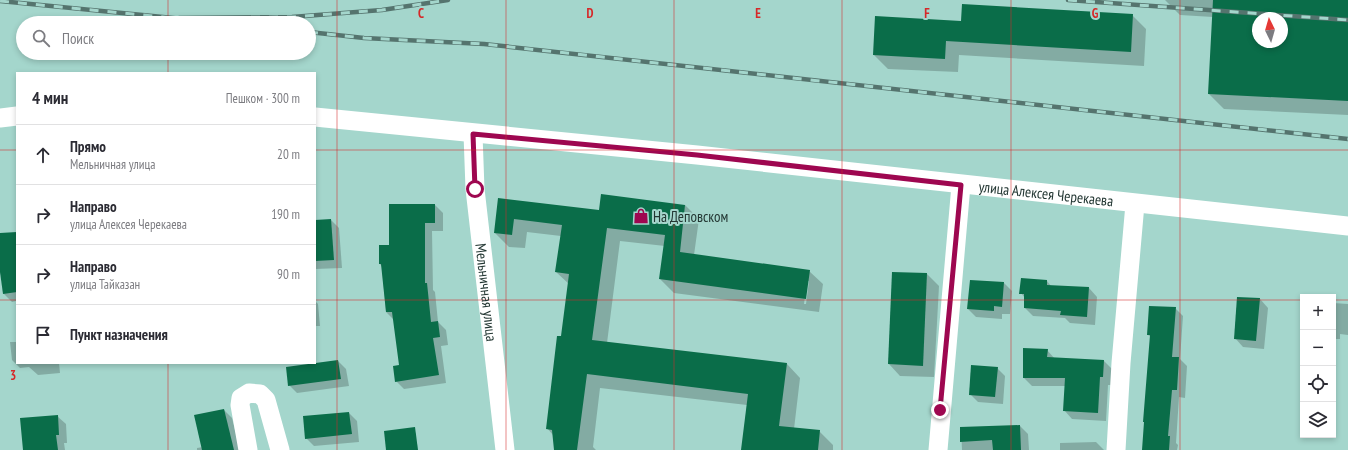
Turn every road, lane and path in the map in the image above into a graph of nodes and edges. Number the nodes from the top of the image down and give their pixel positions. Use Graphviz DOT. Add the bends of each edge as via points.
graph roads {
  1 [pos="16,116"];
  2 [pos="316,117"];
  3 [pos="0,118"];
  4 [pos="473,134"];
  5 [pos="961,185"];
  6 [pos="1135,204"];
  7 [pos="1348,226"];
  8 [pos="248,450"];
  9 [pos="280,450"];
  10 [pos="505,450"];
  11 [pos="938,450"];
  12 [pos="1116,450"];
  1 -- 3 [label="street"];
  2 -- 4 [label="street, улица Алексея Черекаева"];
  4 -- 5 [label="street, улица Алексея Черекаева" via="697,155"];
  4 -- 10 [label="street, Мельничная улица" via="475,189"];
  5 -- 6 [label="street, улица Алексея Черекаева"];
  5 -- 11 [label="street"];
  6 -- 7 [label="street, улица Алексея Черекаева"];
  6 -- 12 [label="street"];
  8 -- 9 [label="street" via="240,405 241,398 249,392 260,394 266,400"];
}
